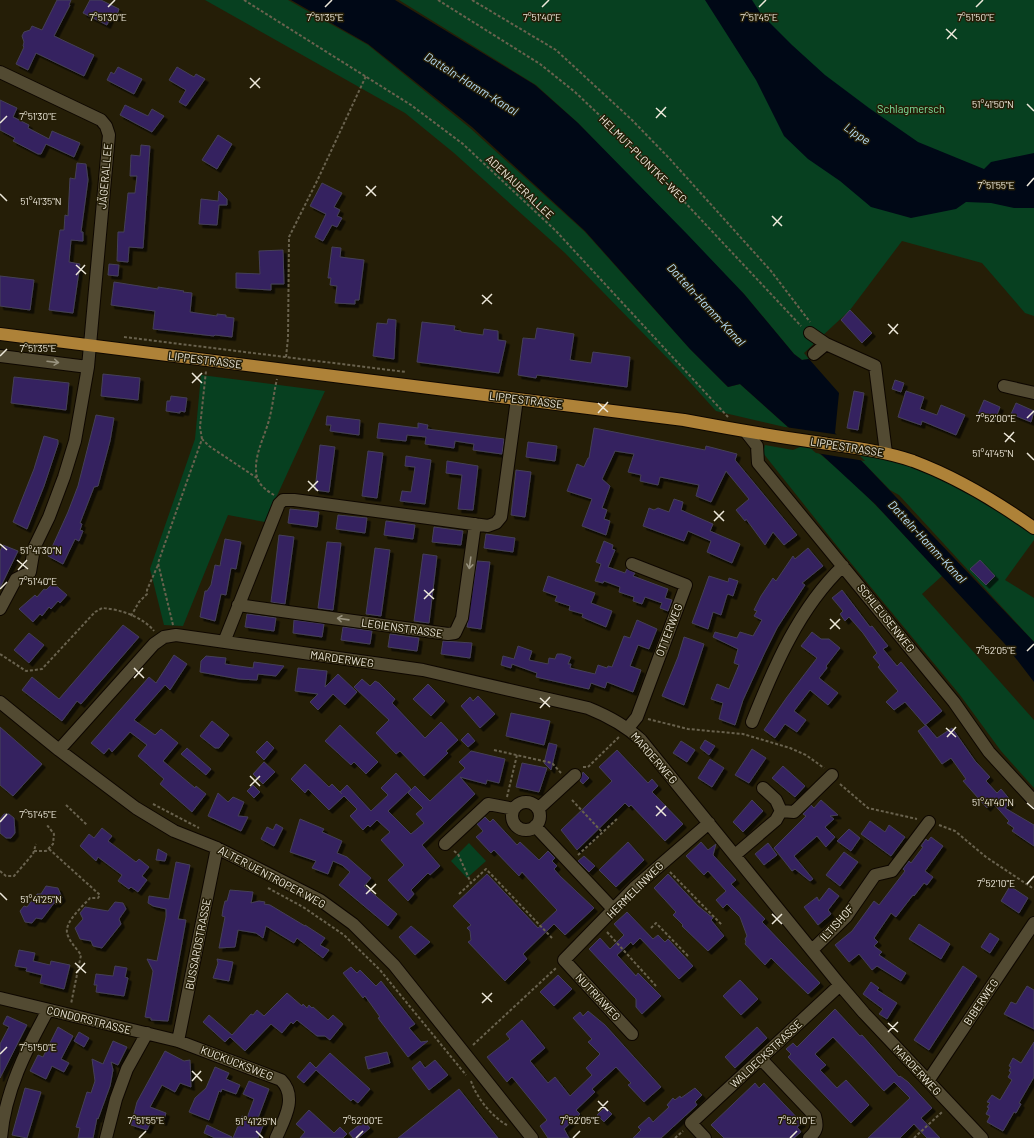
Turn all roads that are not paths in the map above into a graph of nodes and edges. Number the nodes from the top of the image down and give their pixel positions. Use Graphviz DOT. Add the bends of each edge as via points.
graph roads {
  1 [pos="0,72"];
  2 [pos="812,330"];
  3 [pos="0,334"];
  4 [pos="826,344"];
  5 [pos="91,346"];
  6 [pos="814,354"];
  7 [pos="0,356"];
  8 [pos="88,367"];
  9 [pos="1004,386"];
  10 [pos="1034,393"];
  11 [pos="517,399"];
  12 [pos="746,432"];
  13 [pos="886,453"];
  14 [pos="475,524"];
  15 [pos="1034,528"];
  16 [pos="632,564"];
  17 [pos="843,566"];
  18 [pos="238,605"];
  19 [pos="0,609"];
  20 [pos="224,642"];
  21 [pos="0,702"];
  22 [pos="752,722"];
  23 [pos="628,728"];
  24 [pos="58,750"];
  25 [pos="832,775"];
  26 [pos="572,777"];
  27 [pos="763,788"];
  28 [pos="1034,801"];
  29 [pos="509,808"];
  30 [pos="538,809"];
  31 [pos="780,811"];
  32 [pos="929,822"];
  33 [pos="709,823"];
  34 [pos="535,826"];
  35 [pos="445,844"];
  36 [pos="217,848"];
  37 [pos="735,855"];
  38 [pos="613,909"];
  39 [pos="1034,922"];
  40 [pos="812,950"];
  41 [pos="561,963"];
  42 [pos="840,985"];
  43 [pos="0,998"];
  44 [pos="48,1010"];
  45 [pos="147,1033"];
  46 [pos="632,1034"];
  47 [pos="178,1041"];
  48 [pos="760,1059"];
  49 [pos="928,1081"];
  50 [pos="1,1138"];
  51 [pos="106,1138"];
  52 [pos="276,1138"];
  53 [pos="532,1138"];
  54 [pos="705,1138"];
  55 [pos="809,1138"];
  56 [pos="982,1138"];
  1 -- 5 [label="street, JÄGERALLEE" via="101,120 109,135"];
  2 -- 4 [label="street"];
  3 -- 5 [label="main road, LIPPESTRASSE"];
  4 -- 6 [label="street"];
  4 -- 13 [label="street" via="875,366"];
  5 -- 8 [label="street, JÄGERALLEE"];
  5 -- 11 [label="main road, LIPPESTRASSE"];
  7 -- 8 [label="street, one-way"];
  8 -- 19 [label="street, JÄGERALLEE" via="73,448 50,517 34,548 30,572 16,579"];
  9 -- 10 [label="street"];
  11 -- 12 [label="main road, LIPPESTRASSE" via="684,420"];
  11 -- 14 [label="street" via="501,517 493,525"];
  12 -- 13 [label="main road, LIPPESTRASSE"];
  12 -- 17 [label="street, SCHLEUSENWEG" via="757,446 758,463"];
  13 -- 15 [label="main road, LIPPESTRASSE" via="928,467 962,483 985,495"];
  14 -- 18 [label="street" via="283,500 279,504"];
  14 -- 18 [label="street, LEGIENSTRASSE, one-way" via="462,618 455,633"];
  16 -- 23 [label="street, OTTERWEG" via="686,585 636,717"];
  17 -- 22 [label="street" via="822,588 790,639"];
  17 -- 28 [label="street, SCHLEUSENWEG" via="954,702 989,752"];
  18 -- 20 [label="street"];
  20 -- 23 [label="street, MARDERWEG" via="423,670 588,708"];
  20 -- 24 [label="street, MARDERWEG" via="176,635 164,637"];
  21 -- 24 [label="street, ALTER UENTROPER WEG"];
  23 -- 33 [label="street, MARDERWEG" via="641,740"];
  24 -- 36 [label="street, ALTER UENTROPER WEG" via="174,831"];
  25 -- 31 [label="street" via="794,812"];
  26 -- 30 [label="street"];
  27 -- 31 [label="street" via="776,800"];
  29 -- 30 [label="street" via="524,802 533,804"];
  29 -- 34 [label="street" via="512,819 519,829 529,830"];
  29 -- 35 [label="street" via="488,804"];
  30 -- 34 [label="street" via="539,820"];
  31 -- 37 [label="street" via="776,820"];
  32 -- 40 [label="street, ILTISHOF" via="892,871 875,875 846,917"];
  33 -- 37 [label="street, MARDERWEG"];
  33 -- 38 [label="street, HERMELINWEG"];
  34 -- 38 [label="street"];
  36 -- 47 [label="street, BUSSARDSTRASSE"];
  36 -- 53 [label="street, ALTER UENTROPER WEG" via="320,900 353,924 404,977"];
  37 -- 40 [label="street, MARDERWEG"];
  38 -- 41 [label="street, HERMELINWEG" via="610,915"];
  39 -- 49 [label="street, BIBERWEG"];
  40 -- 42 [label="street, MARDERWEG"];
  41 -- 46 [label="street, NUTRIAWEG"];
  42 -- 48 [label="street, WALDECKSTRASSE"];
  42 -- 49 [label="street, MARDERWEG"];
  43 -- 44 [label="street, CONDORSTRASSE"];
  44 -- 45 [label="street, CONDORSTRASSE"];
  44 -- 50 [label="street" via="14,1076 2,1122"];
  45 -- 47 [label="street, CONDORSTRASSE"];
  45 -- 51 [label="street" via="116,1099"];
  47 -- 52 [label="street, KUCKUCKSWEG" via="274,1077 286,1086 290,1095 289,1105"];
  48 -- 54 [label="street, WALDECKSTRASSE" via="691,1123"];
  48 -- 55 [label="street" via="815,1116 817,1127"];
  49 -- 56 [label="street, MARDERWEG"];
}
